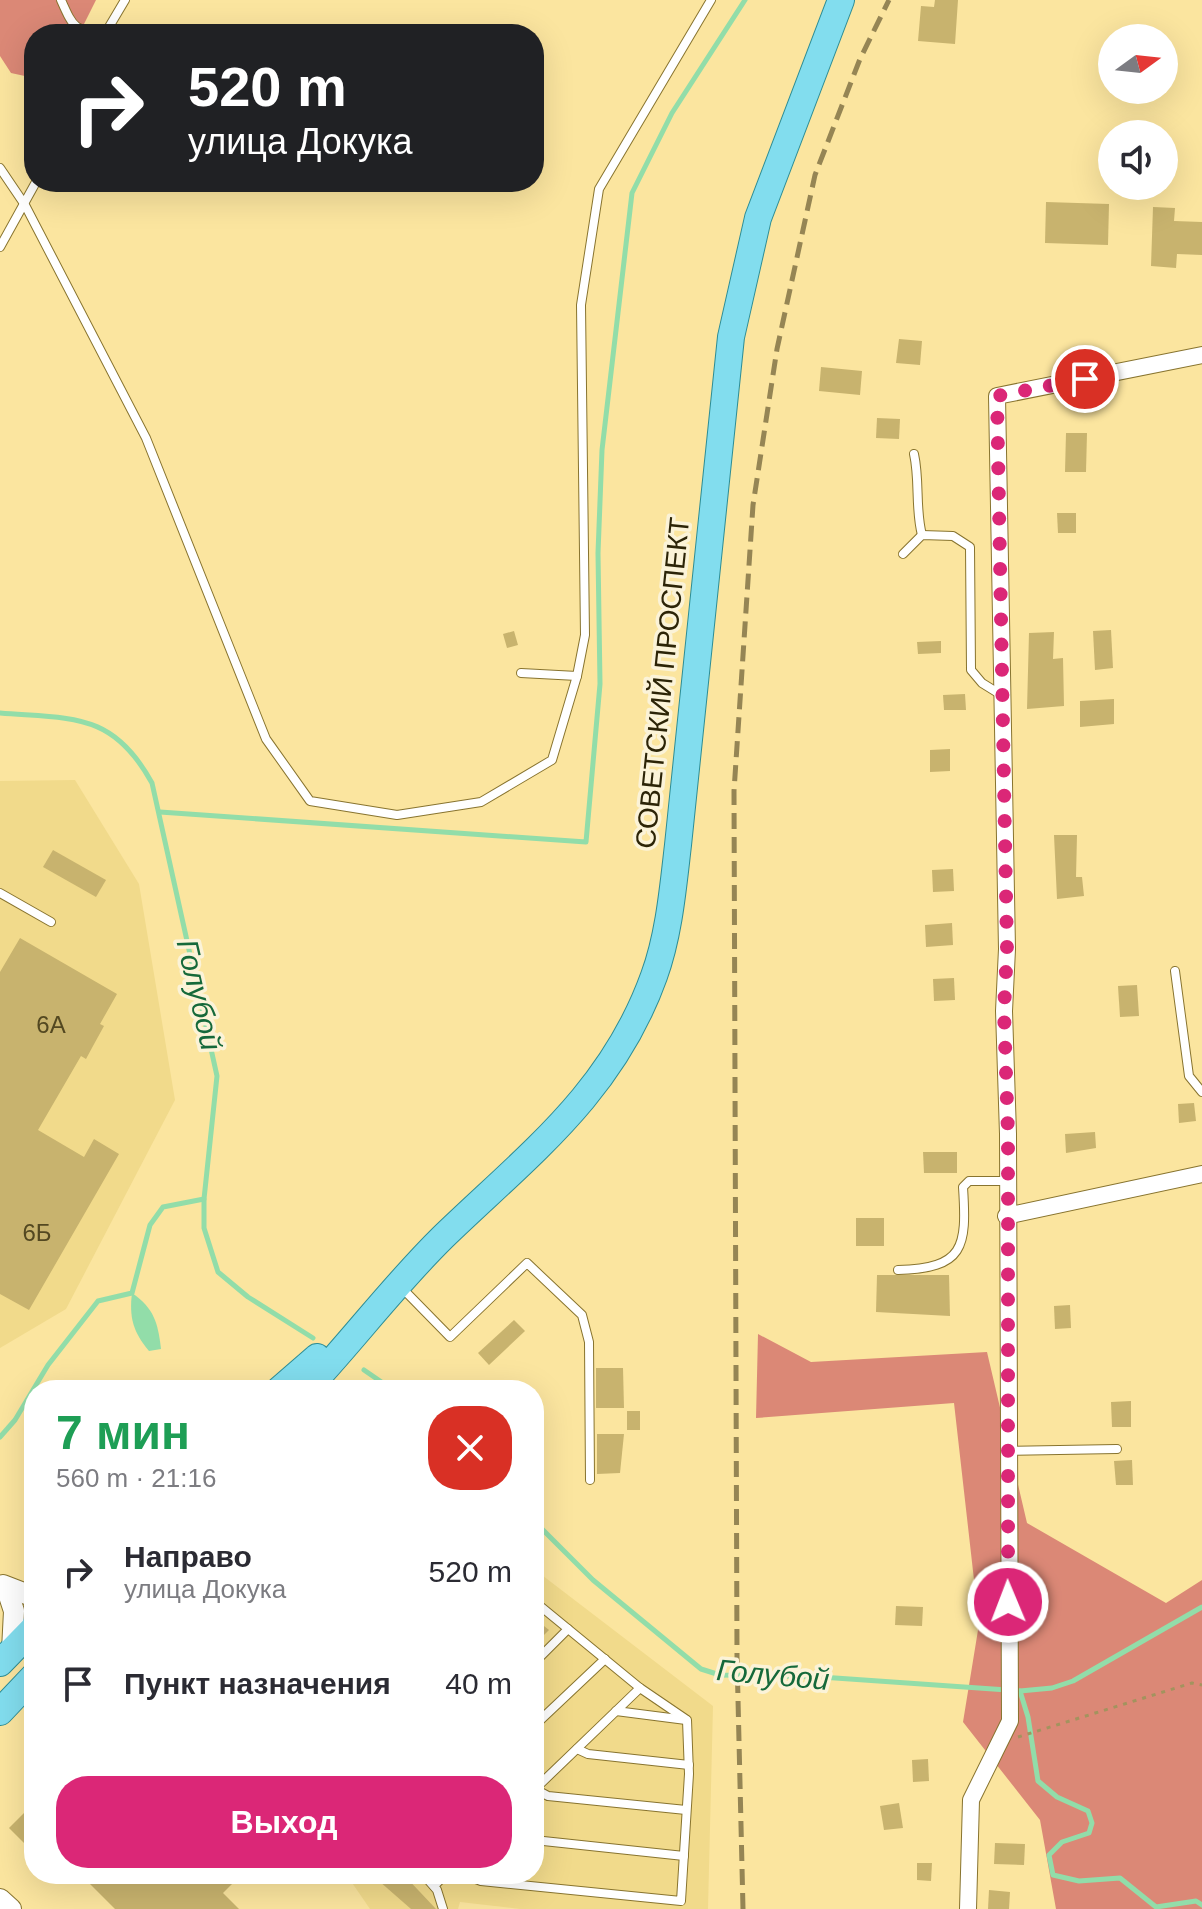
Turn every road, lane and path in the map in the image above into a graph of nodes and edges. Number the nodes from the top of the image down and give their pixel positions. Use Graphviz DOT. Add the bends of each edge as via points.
graph roads {
  1 [pos="61,0"];
  2 [pos="125,0"];
  3 [pos="711,0"];
  4 [pos="841,0"];
  5 [pos="73,24"];
  6 [pos="111,24"];
  7 [pos="0,168"];
  8 [pos="31,192"];
  9 [pos="25,205"];
  10 [pos="0,247"];
  11 [pos="1202,355"];
  12 [pos="914,454"];
  13 [pos="922,535"];
  14 [pos="903,554"];
  15 [pos="521,673"];
  16 [pos="577,676"];
  17 [pos="1003,696"];
  18 [pos="0,893"];
  19 [pos="51,922"];
  20 [pos="1175,971"];
  21 [pos="1202,1092"];
  22 [pos="1202,1174"];
  23 [pos="1006,1181"];
  24 [pos="1006,1216"];
  25 [pos="898,1270"];
  26 [pos="395,1287"];
  27 [pos="290,1380"];
  28 [pos="315,1380"];
  29 [pos="1117,1449"];
  30 [pos="1007,1451"];
  31 [pos="590,1480"];
  32 [pos="3,1585"];
  33 [pos="24,1593"];
  34 [pos="544,1609"];
  35 [pos="568,1629"];
  36 [pos="24,1638"];
  37 [pos="544,1653"];
  38 [pos="6,1656"];
  39 [pos="605,1659"];
  40 [pos="1202,1685"];
  41 [pos="24,1687"];
  42 [pos="640,1688"];
  43 [pos="616,1711"];
  44 [pos="0,1712"];
  45 [pos="544,1717"];
  46 [pos="687,1720"];
  47 [pos="998,1743"];
  48 [pos="577,1749"];
  49 [pos="689,1765"];
  50 [pos="544,1780"];
  51 [pos="544,1794"];
  52 [pos="686,1810"];
  53 [pos="544,1841"];
  54 [pos="684,1856"];
  55 [pos="511,1884"];
  56 [pos="434,1886"];
  57 [pos="0,1899"];
  58 [pos="11,1909"];
  59 [pos="443,1909"];
  60 [pos="968,1909"];
  1 -- 5 [label="lane"];
  2 -- 6 [label="lane"];
  3 -- 16 [label="lane" via="599,189 581,305 585,635"];
  4 -- 26 [label="main road, СОВЕТСКИЙ ПРОСПЕКТ" via="758,218 731,337 676,860 656,973 636,1022 574,1110"];
  7 -- 9 [label="lane"];
  8 -- 9 [label="lane"];
  9 -- 10 [label="lane"];
  9 -- 16 [label="lane" via="146,438 266,739 310,801 397,815 481,802 552,760"];
  11 -- 17 [label="street" via="997,396"];
  12 -- 13 [label="lane"];
  13 -- 14 [label="lane"];
  13 -- 17 [label="lane" via="953,536 970,547 971,670"];
  15 -- 16 [label="lane"];
  17 -- 23 [label="street"];
  18 -- 19 [label="lane"];
  20 -- 21 [label="lane" via="1189,1076"];
  22 -- 24 [label="street"];
  23 -- 24 [label="street"];
  23 -- 25 [label="lane" via="969,1181 963,1187 963,1241 956,1255 928,1269"];
  24 -- 30 [label="street"];
  26 -- 27 [label="main road, СОВЕТСКИЙ ПРОСПЕКТ"];
  26 -- 28 [label="main road, СОВЕТСКИЙ ПРОСПЕКТ"];
  26 -- 31 [label="lane" via="450,1337 527,1263 582,1315 589,1342"];
  29 -- 30 [label="lane"];
  30 -- 47 [label="street" via="1010,1721"];
  32 -- 33 [label="street"];
  32 -- 38 [label="street" via="14,1611"];
  34 -- 35 [label="lane"];
  35 -- 37 [label="lane"];
  35 -- 39 [label="lane"];
  36 -- 38 [label="main road"];
  39 -- 42 [label="lane"];
  39 -- 45 [label="lane"];
  40 -- 47 [label="path" via="1192,1683"];
  41 -- 44 [label="main road"];
  42 -- 43 [label="lane"];
  42 -- 46 [label="lane"];
  43 -- 46 [label="lane"];
  43 -- 48 [label="lane"];
  46 -- 49 [label="lane"];
  47 -- 60 [label="street" via="971,1800"];
  48 -- 49 [label="lane"];
  48 -- 50 [label="lane"];
  49 -- 52 [label="lane"];
  51 -- 52 [label="lane"];
  52 -- 54 [label="lane"];
  53 -- 54 [label="lane"];
  54 -- 55 [label="lane" via="681,1901"];
  56 -- 59 [label="lane"];
  57 -- 58 [label="street"];
}
